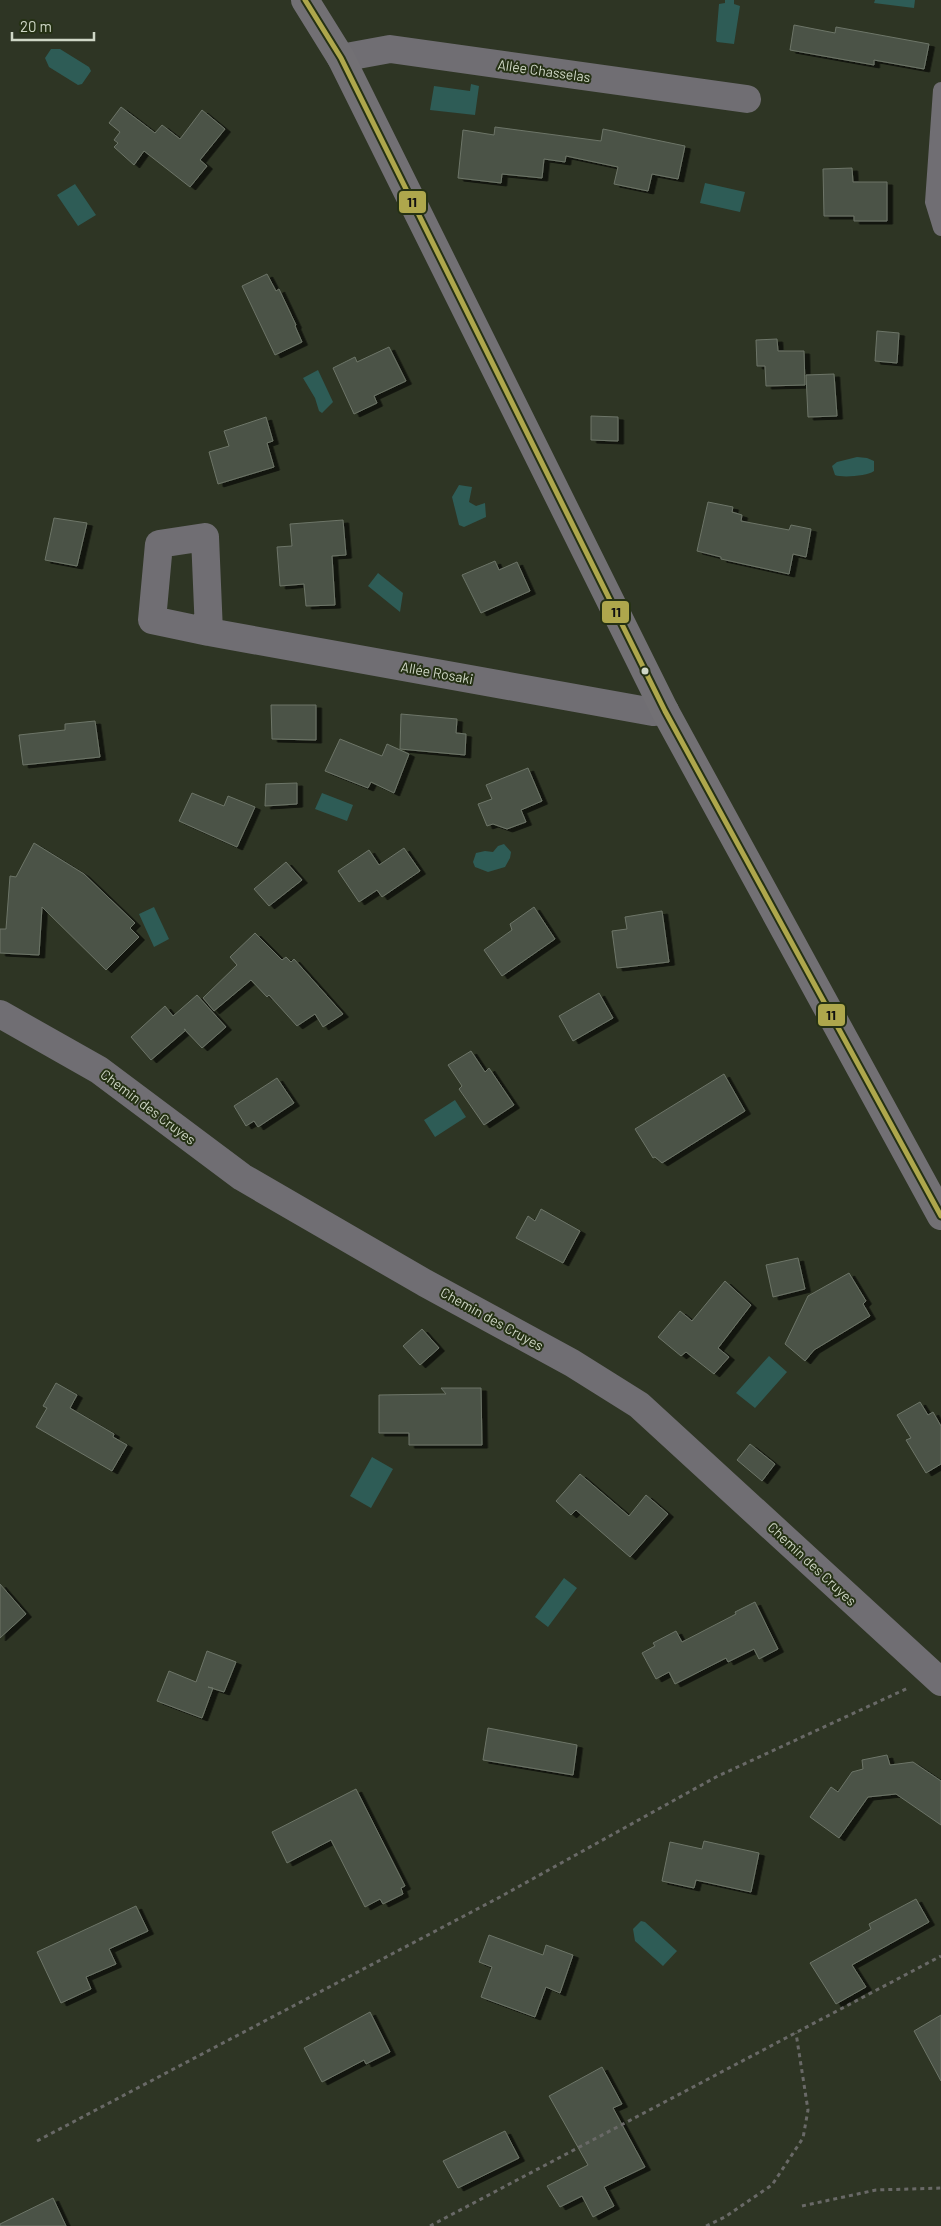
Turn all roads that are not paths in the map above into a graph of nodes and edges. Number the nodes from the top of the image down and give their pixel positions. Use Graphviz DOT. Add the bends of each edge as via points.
graph roads {
  1 [pos="305,0"];
  2 [pos="341,58"];
  3 [pos="941,90"];
  4 [pos="747,99"];
  5 [pos="941,228"];
  6 [pos="210,632"];
  7 [pos="665,711"];
  8 [pos="0,1014"];
  9 [pos="941,1216"];
  10 [pos="937,1679"];
  1 -- 2 [label="main road"];
  2 -- 4 [label="street, Allée Chasselas" via="390,49"];
  2 -- 7 [label="main road"];
  3 -- 5 [label="lane" via="933,202"];
  6 -- 7 [label="street, Allée Rosaki" via="653,712"];
  7 -- 9 [label="main road"];
  8 -- 10 [label="street, Chemin des Cruyes" via="98,1070 242,1177 572,1363 639,1405"];
}
